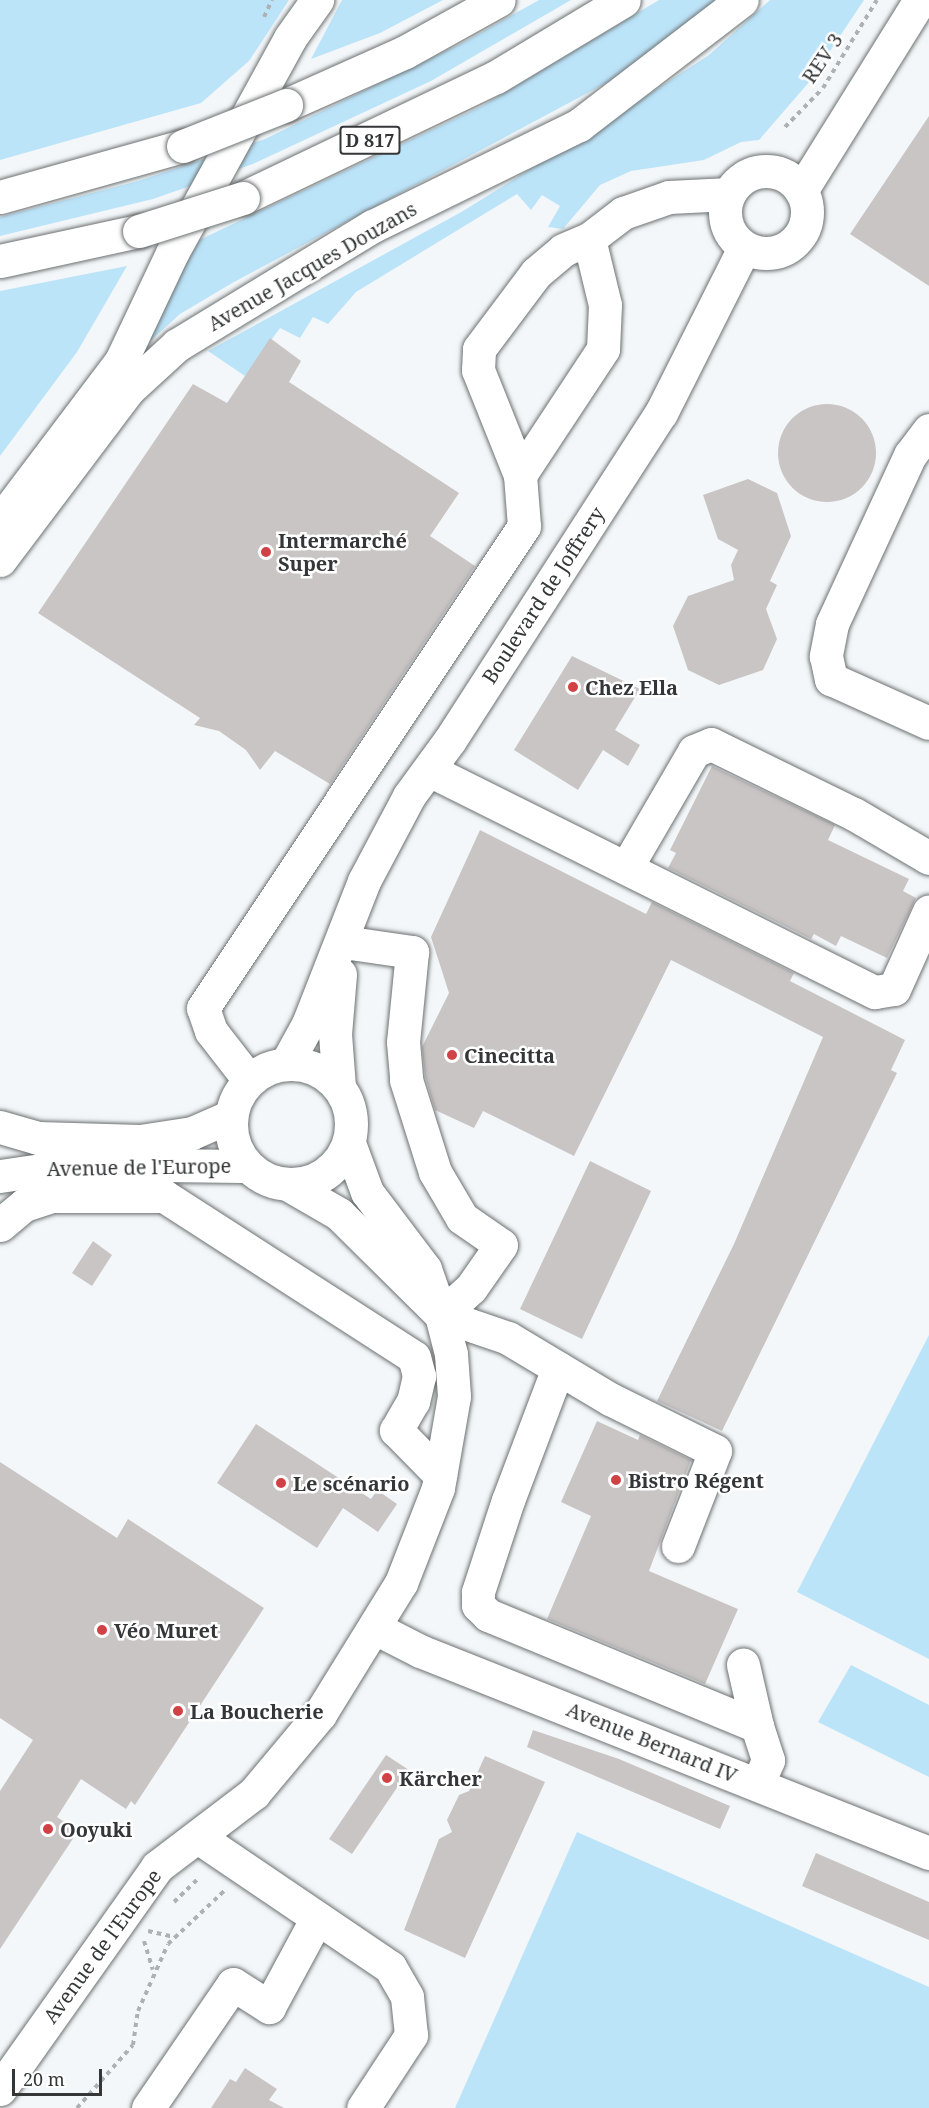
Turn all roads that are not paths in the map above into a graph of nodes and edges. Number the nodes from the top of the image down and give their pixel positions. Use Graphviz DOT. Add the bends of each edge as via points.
graph roads {
  1 [pos="317,0"];
  2 [pos="499,0"];
  3 [pos="624,0"];
  4 [pos="742,0"];
  5 [pos="920,0"];
  6 [pos="801,191"];
  7 [pos="0,197"];
  8 [pos="727,204"];
  9 [pos="589,239"];
  10 [pos="744,248"];
  11 [pos="0,261"];
  12 [pos="929,430"];
  13 [pos="520,475"];
  14 [pos="0,521"];
  15 [pos="0,560"];
  16 [pos="929,723"];
  17 [pos="429,770"];
  18 [pos="929,858"];
  19 [pos="626,868"];
  20 [pos="929,911"];
  21 [pos="343,942"];
  22 [pos="286,1064"];
  23 [pos="249,1080"];
  24 [pos="339,1087"];
  25 [pos="231,1116"];
  26 [pos="0,1127"];
  27 [pos="349,1143"];
  28 [pos="243,1166"];
  29 [pos="0,1176"];
  30 [pos="289,1185"];
  31 [pos="0,1225"];
  32 [pos="441,1315"];
  33 [pos="558,1368"];
  34 [pos="440,1475"];
  35 [pos="678,1546"];
  36 [pos="377,1629"];
  37 [pos="744,1665"];
  38 [pos="757,1726"];
  39 [pos="758,1784"];
  40 [pos="198,1837"];
  41 [pos="929,1853"];
  42 [pos="316,1918"];
  43 [pos="0,2089"];
  44 [pos="148,2108"];
  45 [pos="363,2108"];
  1 -- 14 [label="street" via="290,38 178,243 121,362"];
  2 -- 7 [label="street, bridge" via="405,52 183,146"];
  3 -- 11 [label="street, D 817, bridge" via="496,77 243,198 139,231"];
  4 -- 15 [label="street, Avenue Jacques Douzans" via="579,125 373,226 177,345 129,389"];
  5 -- 6 [label="street"];
  6 -- 8 [label="street" via="786,177 767,171 741,179"];
  6 -- 10 [label="street" via="807,218 795,242 770,253"];
  8 -- 9 [label="street" via="669,197 623,213"];
  8 -- 10 [label="street" via="727,227"];
  9 -- 13 [label="street" via="605,305 603,349"];
  9 -- 13 [label="street" via="563,250 536,273 479,349 478,370"];
  10 -- 17 [label="street, Boulevard de Joffrery" via="661,413"];
  12 -- 16 [label="street" via="910,455 832,624 826,656 831,679"];
  13 -- 23 [label="street" via="524,526 203,1008 211,1031"];
  17 -- 19 [label="street"];
  17 -- 21 [label="street, Boulevard de Joffrery" via="409,796 364,881"];
  18 -- 19 [label="street" via="854,814 711,744 694,751"];
  19 -- 20 [label="street" via="875,992 894,989"];
  21 -- 22 [label="street, Boulevard de Joffrery" via="308,1024"];
  21 -- 24 [label="street, Boulevard de Joffrery" via="335,1034"];
  21 -- 32 [label="street" via="412,952 403,1042 406,1080 435,1172 462,1218 501,1245 471,1288"];
  22 -- 23 [label="street"];
  22 -- 24 [label="street" via="315,1069"];
  23 -- 25 [label="street"];
  24 -- 27 [label="street" via="352,1123"];
  25 -- 26 [label="street, Avenue de l'Europe" via="192,1133 140,1141 38,1138"];
  25 -- 28 [label="street" via="232,1137"];
  27 -- 30 [label="street" via="326,1174"];
  27 -- 32 [label="street, Avenue de l'Europe" via="367,1192 425,1269"];
  28 -- 29 [label="street, Avenue de l'Europe" via="82,1164"];
  28 -- 30 [label="street" via="262,1178"];
  30 -- 32 [label="street" via="339,1214"];
  31 -- 34 [label="street" via="24,1205 52,1196 164,1196 414,1357 419,1376 413,1401 396,1430"];
  32 -- 33 [label="street" via="507,1338"];
  32 -- 34 [label="street, Avenue de l'Europe" via="451,1354 454,1396"];
  33 -- 35 [label="street" via="715,1451"];
  33 -- 38 [label="street" via="508,1500 478,1592 478,1605 488,1615"];
  34 -- 36 [label="street, Avenue de l'Europe" via="401,1583"];
  36 -- 39 [label="street, Avenue Bernard IV" via="420,1651"];
  36 -- 40 [label="street, Avenue de l'Europe" via="320,1714 254,1793"];
  37 -- 38 [label="street"];
  38 -- 39 [label="street" via="768,1760"];
  39 -- 41 [label="street, Avenue Bernard IV"];
  40 -- 42 [label="street"];
  40 -- 43 [label="street, Avenue de l'Europe" via="157,1868"];
  42 -- 44 [label="street" via="269,2007 233,1984"];
  42 -- 45 [label="street" via="390,1967 407,1997 411,2035"];
}
